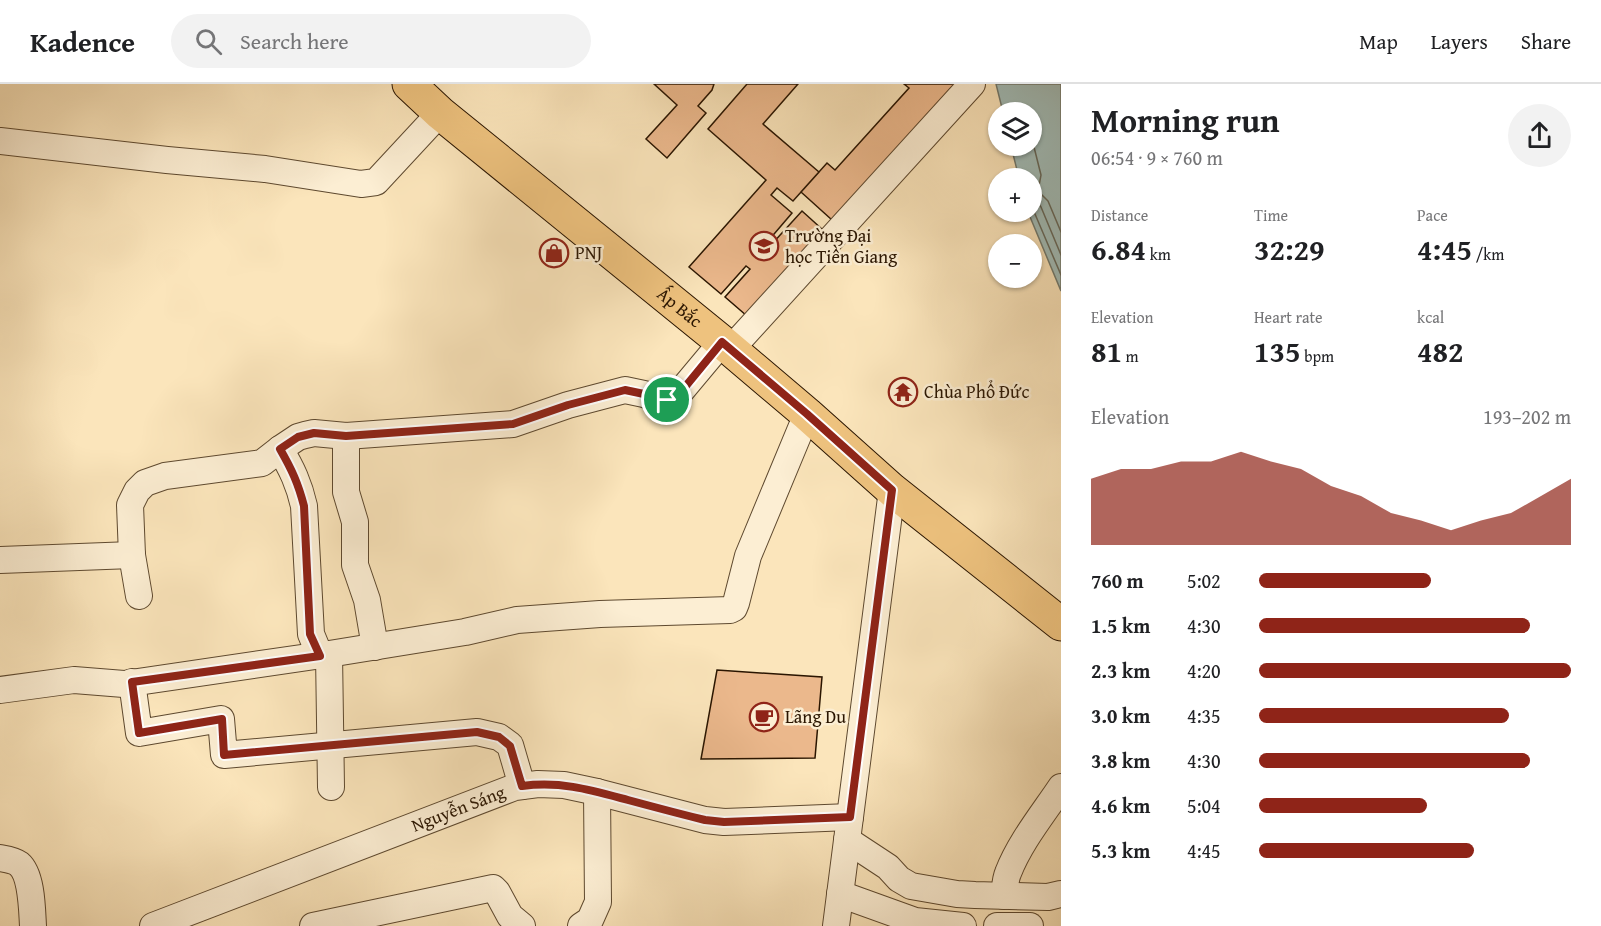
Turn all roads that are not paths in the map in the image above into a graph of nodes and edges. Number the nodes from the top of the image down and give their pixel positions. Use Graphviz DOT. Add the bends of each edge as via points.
graph roads {
  1 [pos="409,84"];
  2 [pos="972,84"];
  3 [pos="440,113"];
  4 [pos="0,141"];
  5 [pos="726,346"];
  6 [pos="807,414"];
  7 [pos="346,436"];
  8 [pos="280,449"];
  9 [pos="892,490"];
  10 [pos="132,555"];
  11 [pos="0,560"];
  12 [pos="139,596"];
  13 [pos="1061,624"];
  14 [pos="375,647"];
  15 [pos="325,655"];
  16 [pos="132,682"];
  17 [pos="0,690"];
  18 [pos="330,746"];
  19 [pos="522,786"];
  20 [pos="331,787"];
  21 [pos="1061,787"];
  22 [pos="597,792"];
  23 [pos="848,829"];
  24 [pos="0,858"];
  25 [pos="840,894"];
  26 [pos="957,894"];
  27 [pos="1061,894"];
  28 [pos="1004,896"];
  29 [pos="194,919"];
  30 [pos="33,926"];
  31 [pos="153,926"];
  32 [pos="313,926"];
  33 [pos="522,926"];
  34 [pos="581,926"];
  35 [pos="836,926"];
  36 [pos="956,926"];
  37 [pos="997,926"];
  38 [pos="1030,926"];
  1 -- 3 [label="main road, Ấp Bắc"];
  2 -- 5 [label="street"];
  3 -- 4 [label="street" via="370,184"];
  3 -- 5 [label="main road, Ấp Bắc"];
  5 -- 6 [label="main road, Ấp Bắc"];
  5 -- 7 [label="street" via="676,398 656,399 625,390 513,424"];
  6 -- 9 [label="main road, Ấp Bắc"];
  6 -- 14 [label="street" via="748,556 734,608 517,620"];
  7 -- 8 [label="street" via="314,433 298,437"];
  7 -- 14 [label="street" via="346,492 355,522 355,565 367,600"];
  8 -- 10 [label="street" via="262,463 165,476 146,483 130,505"];
  8 -- 15 [label="street" via="293,472 304,506 310,634"];
  9 -- 13 [label="main road, Ấp Bắc"];
  9 -- 23 [label="street"];
  10 -- 11 [label="street"];
  10 -- 12 [label="street"];
  14 -- 15 [label="street"];
  15 -- 16 [label="street"];
  15 -- 18 [label="street"];
  16 -- 17 [label="street" via="74,680"];
  16 -- 18 [label="street" via="139,733 222,719 224,755"];
  18 -- 19 [label="street" via="477,732 499,737 510,746"];
  18 -- 20 [label="street"];
  19 -- 22 [label="street, Nguyễn Sáng" via="564,785"];
  19 -- 29 [label="street, Nguyễn Sáng"];
  21 -- 28 [label="street" via="1018,852 1007,874"];
  22 -- 23 [label="street, Nguyễn Sáng" via="705,820"];
  22 -- 34 [label="street" via="598,902 590,920"];
  23 -- 25 [label="street"];
  23 -- 26 [label="street" via="898,879 911,886"];
  24 -- 30 [label="street" via="21,866 29,883"];
  25 -- 35 [label="street"];
  25 -- 36 [label="street" via="915,921"];
  26 -- 28 [label="street"];
  26 -- 36 [label="street"];
  27 -- 28 [label="street"];
  29 -- 31 [label="street, Nguyễn Sáng"];
  32 -- 33 [label="street" via="493,888 510,916"];
  37 -- 38 [label="street"];
}
